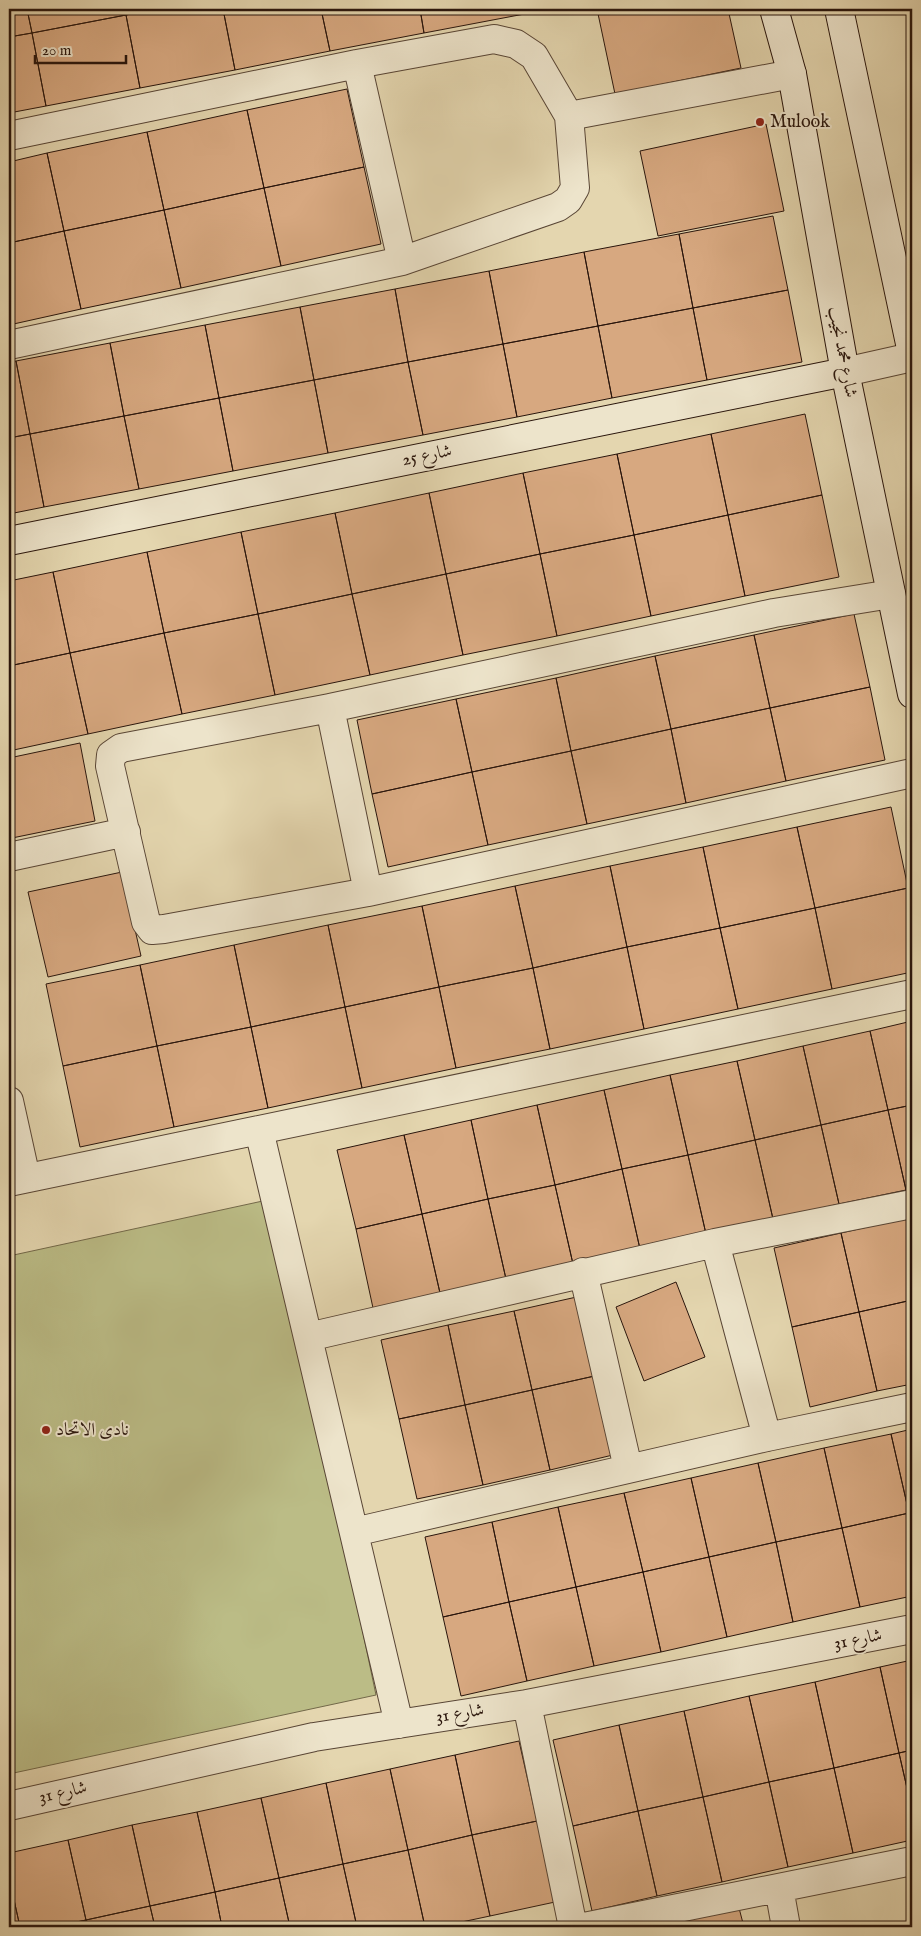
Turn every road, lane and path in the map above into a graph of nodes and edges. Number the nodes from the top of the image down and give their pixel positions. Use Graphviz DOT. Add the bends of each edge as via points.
graph roads {
  1 [pos="774,9"];
  2 [pos="839,9"];
  3 [pos="357,64"];
  4 [pos="792,74"];
  5 [pos="569,116"];
  6 [pos="9,136"];
  7 [pos="402,261"];
  8 [pos="9,345"];
  9 [pos="912,353"];
  10 [pos="912,357"];
  11 [pos="845,372"];
  12 [pos="9,541"];
  13 [pos="891,594"];
  14 [pos="912,694"];
  15 [pos="330,708"];
  16 [pos="912,773"];
  17 [pos="126,832"];
  18 [pos="9,857"];
  19 [pos="368,892"];
  20 [pos="912,994"];
  21 [pos="9,1101"];
  22 [pos="259,1130"];
  23 [pos="17,1180"];
  24 [pos="912,1204"];
  25 [pos="715,1243"];
  26 [pos="583,1272"];
  27 [pos="308,1337"];
  28 [pos="912,1406"];
  29 [pos="767,1437"];
  30 [pos="628,1468"];
  31 [pos="354,1532"];
  32 [pos="912,1629"];
  33 [pos="526,1704"];
  34 [pos="399,1724"];
  35 [pos="9,1806"];
  36 [pos="912,1861"];
  37 [pos="778,1888"];
  38 [pos="573,1927"];
  39 [pos="584,1927"];
  40 [pos="786,1927"];
  1 -- 4 [label="street, شارع محمد نجيب"];
  2 -- 9 [label="street"];
  3 -- 5 [label="street" via="494,39 516,44 534,56"];
  3 -- 6 [label="street"];
  3 -- 7 [label="street"];
  4 -- 5 [label="street"];
  4 -- 11 [label="street, شارع محمد نجيب"];
  5 -- 7 [label="street" via="575,188 568,200 558,207"];
  7 -- 8 [label="street"];
  10 -- 11 [label="street, شارع 25"];
  11 -- 12 [label="street, شارع 25"];
  11 -- 13 [label="street, شارع محمد نجيب"];
  13 -- 14 [label="street, شارع محمد نجيب"];
  13 -- 15 [label="street" via="774,613"];
  15 -- 17 [label="street" via="121,748 110,755 110,766"];
  15 -- 19 [label="street"];
  16 -- 19 [label="street"];
  17 -- 18 [label="street"];
  17 -- 19 [label="street" via="146,922 152,930"];
  20 -- 22 [label="street"];
  21 -- 23 [label="street"];
  22 -- 23 [label="street"];
  22 -- 27 [label="street"];
  24 -- 25 [label="street"];
  25 -- 26 [label="street"];
  25 -- 29 [label="street"];
  26 -- 27 [label="street"];
  26 -- 30 [label="street"];
  27 -- 31 [label="street"];
  28 -- 29 [label="street"];
  29 -- 30 [label="street"];
  30 -- 31 [label="street"];
  31 -- 34 [label="street"];
  32 -- 33 [label="street, شارع 31"];
  33 -- 34 [label="street, شارع 31"];
  33 -- 38 [label="street"];
  34 -- 35 [label="street, شارع 31" via="305,1739"];
  36 -- 37 [label="street"];
  37 -- 39 [label="street"];
  37 -- 40 [label="street"];
}
